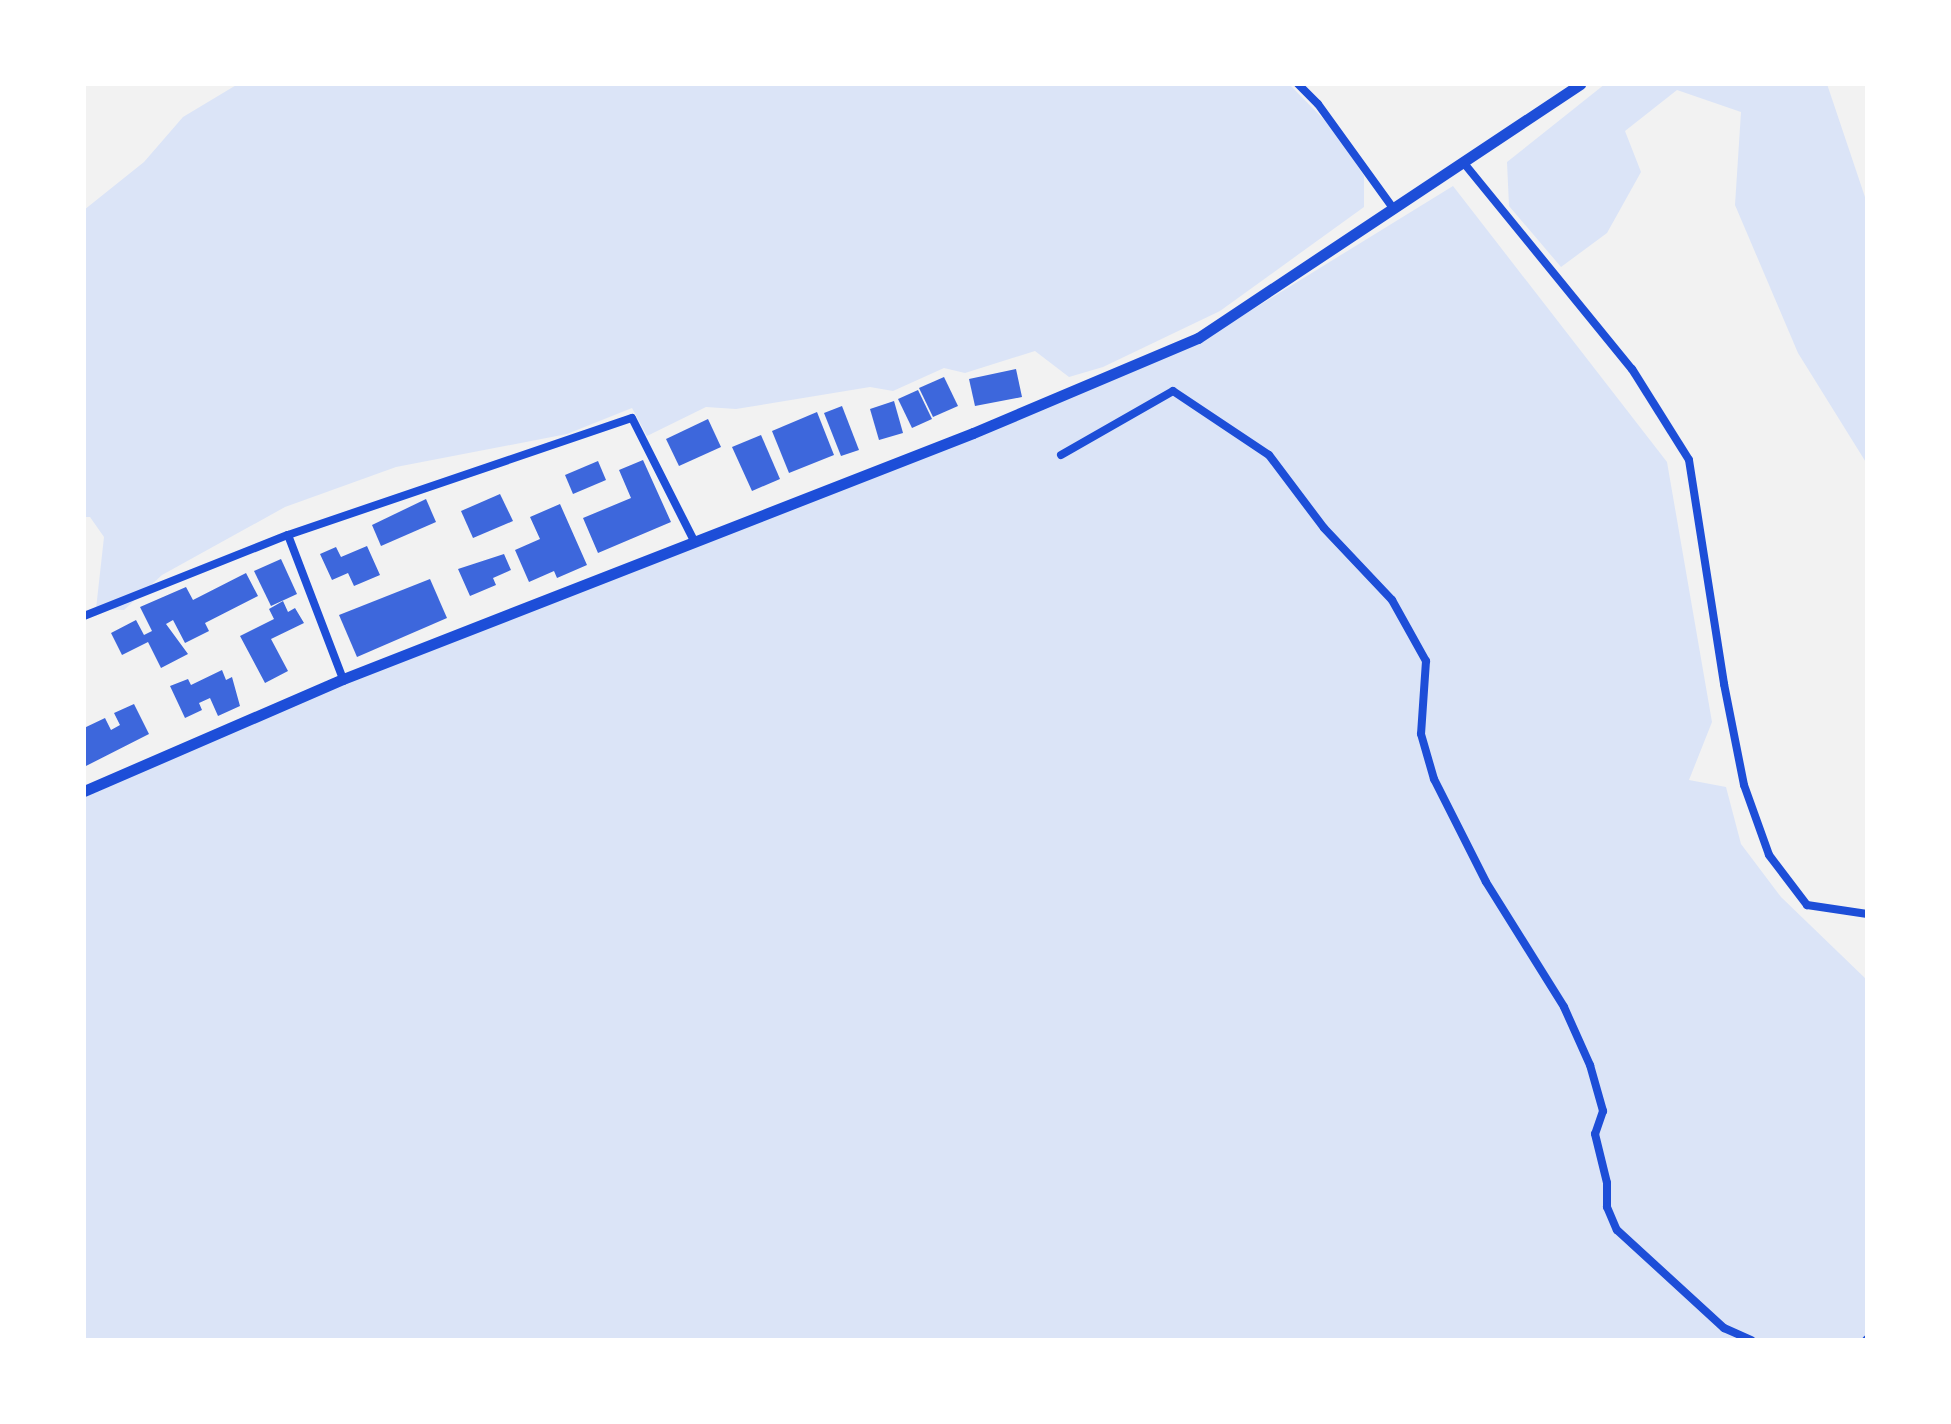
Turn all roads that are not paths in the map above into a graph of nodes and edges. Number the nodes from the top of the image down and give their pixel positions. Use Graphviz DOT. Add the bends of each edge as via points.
graph roads {
  1 [pos="1298,84"];
  2 [pos="1580,84"];
  3 [pos="1463,162"];
  4 [pos="1393,208"];
  5 [pos="1061,455"];
  6 [pos="288,535"];
  7 [pos="694,541"];
  8 [pos="84,616"];
  9 [pos="343,679"];
  10 [pos="84,791"];
  11 [pos="1867,914"];
  12 [pos="1751,1340"];
  1 -- 4 [label="street"];
  2 -- 3 [label="street"];
  3 -- 4 [label="street"];
  3 -- 11 [label="street" via="1632,369 1689,460 1744,785 1769,855 1807,905"];
  4 -- 7 [label="street" via="1198,338"];
  5 -- 12 [label="street" via="1173,391 1269,455 1324,528 1376,580 1426,661 1421,734 1434,779 1464,843 1564,1007 1590,1065 1603,1111 1595,1134 1607,1207 1617,1230 1724,1328"];
  6 -- 7 [label="street" via="632,418"];
  6 -- 8 [label="street"];
  6 -- 9 [label="street"];
  7 -- 9 [label="street"];
  9 -- 10 [label="street"];
}
